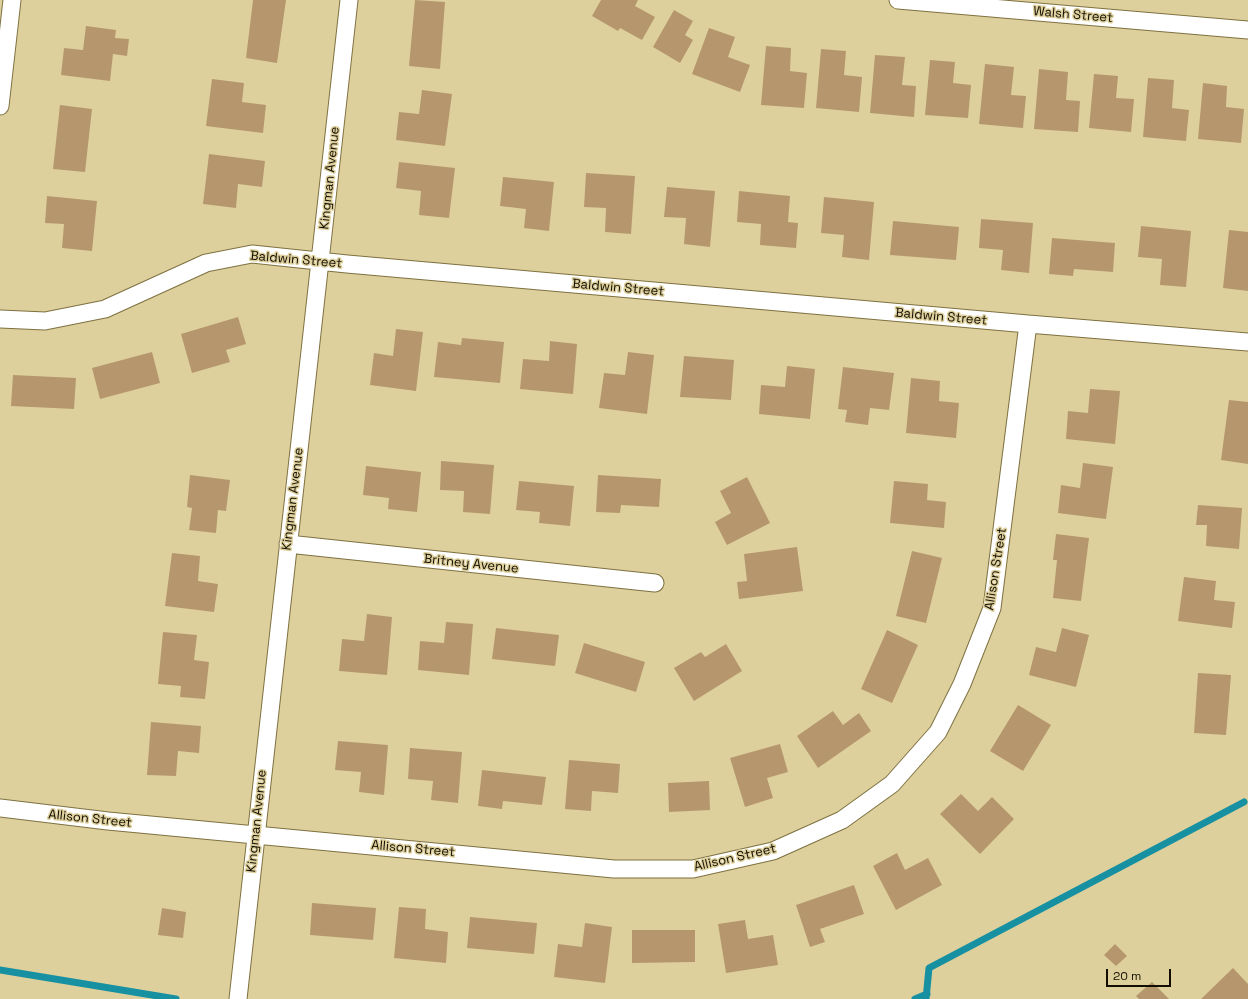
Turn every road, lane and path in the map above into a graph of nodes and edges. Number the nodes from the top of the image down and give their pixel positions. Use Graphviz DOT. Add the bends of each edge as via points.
graph roads {
  1 [pos="12,0"];
  2 [pos="349,0"];
  3 [pos="898,0"];
  4 [pos="1248,30"];
  5 [pos="0,106"];
  6 [pos="321,262"];
  7 [pos="0,320"];
  8 [pos="1028,324"];
  9 [pos="1248,342"];
  10 [pos="288,544"];
  11 [pos="655,583"];
  12 [pos="0,808"];
  13 [pos="256,834"];
  14 [pos="238,999"];
  1 -- 5 [label="street"];
  2 -- 6 [label="street, Kingman Avenue"];
  3 -- 4 [label="street, Walsh Street"];
  6 -- 7 [label="street, Baldwin Street" via="252,254 206,263 105,309 44,321"];
  6 -- 8 [label="street, Baldwin Street"];
  6 -- 10 [label="street, Kingman Avenue"];
  8 -- 9 [label="street, Baldwin Street"];
  8 -- 13 [label="street, Allison Street" via="992,608 962,684 938,732 892,784 842,820 773,851 693,868 614,868"];
  10 -- 11 [label="street, Britney Avenue"];
  10 -- 13 [label="street, Kingman Avenue"];
  12 -- 13 [label="street, Allison Street" via="108,821"];
  13 -- 14 [label="street, Kingman Avenue"];
}
